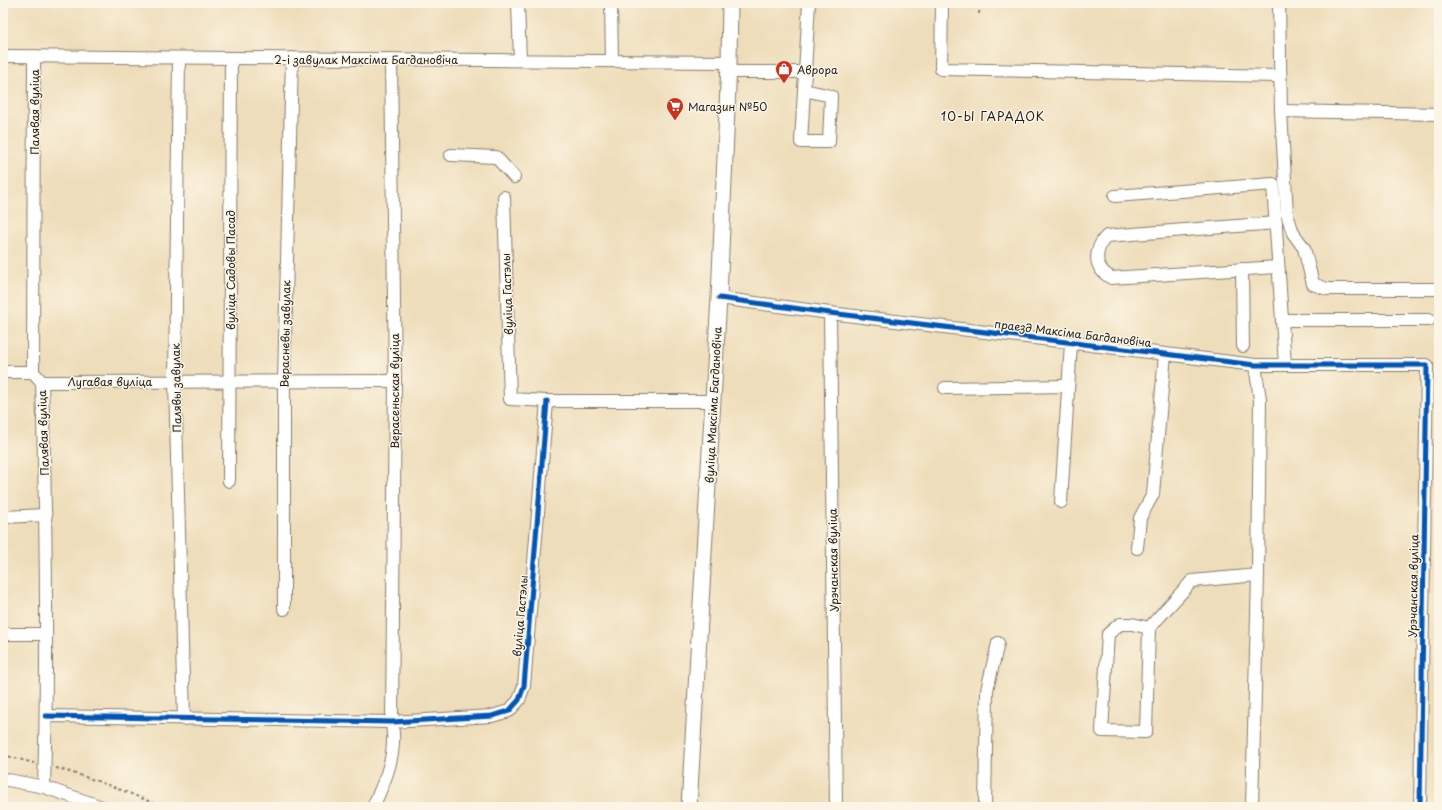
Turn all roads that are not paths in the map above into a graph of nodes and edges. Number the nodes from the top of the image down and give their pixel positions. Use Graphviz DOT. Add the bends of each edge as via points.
graph roads {
  1 [pos="518,3"];
  2 [pos="611,3"];
  3 [pos="730,3"];
  4 [pos="810,3"];
  5 [pos="942,3"];
  6 [pos="1279,3"];
  7 [pos="3,56"];
  8 [pos="34,56"];
  9 [pos="179,58"];
  10 [pos="232,58"];
  11 [pos="292,58"];
  12 [pos="391,59"];
  13 [pos="520,60"];
  14 [pos="612,61"];
  15 [pos="729,67"];
  16 [pos="805,72"];
  17 [pos="1280,76"];
  18 [pos="804,90"];
  19 [pos="1281,111"];
  20 [pos="1439,114"];
  21 [pos="451,155"];
  22 [pos="514,177"];
  23 [pos="1115,196"];
  24 [pos="504,197"];
  25 [pos="1276,223"];
  26 [pos="1278,267"];
  27 [pos="1242,269"];
  28 [pos="1439,289"];
  29 [pos="719,298"];
  30 [pos="830,313"];
  31 [pos="1282,320"];
  32 [pos="1429,320"];
  33 [pos="1071,343"];
  34 [pos="1243,346"];
  35 [pos="1165,354"];
  36 [pos="1255,365"];
  37 [pos="1285,365"];
  38 [pos="1427,365"];
  39 [pos="3,372"];
  40 [pos="33,372"];
  41 [pos="176,381"];
  42 [pos="284,381"];
  43 [pos="394,381"];
  44 [pos="42,382"];
  45 [pos="229,382"];
  46 [pos="1068,386"];
  47 [pos="945,388"];
  48 [pos="547,401"];
  49 [pos="713,401"];
  50 [pos="229,481"];
  51 [pos="1061,502"];
  52 [pos="46,516"];
  53 [pos="3,517"];
  54 [pos="1137,548"];
  55 [pos="1258,575"];
  56 [pos="284,609"];
  57 [pos="1149,628"];
  58 [pos="3,634"];
  59 [pos="46,634"];
  60 [pos="998,643"];
  61 [pos="46,716"];
  62 [pos="184,719"];
  63 [pos="392,722"];
  64 [pos="3,779"];
  65 [pos="44,787"];
  66 [pos="102,807"];
  67 [pos="373,807"];
  68 [pos="690,807"];
  69 [pos="836,807"];
  70 [pos="985,807"];
  71 [pos="1252,807"];
  72 [pos="1420,807"];
  1 -- 13 [label="street"];
  2 -- 14 [label="street"];
  3 -- 15 [label="main road, вуліца Максіма Багдановіча"];
  4 -- 16 [label="street"];
  5 -- 17 [label="street" via="941,69"];
  6 -- 17 [label="street"];
  7 -- 8 [label="street, 2-і завулак Максіма Багдановіча"];
  8 -- 9 [label="street, 2-і завулак Максіма Багдановіча"];
  8 -- 40 [label="street, Палявая вуліца"];
  9 -- 10 [label="street, 2-і завулак Максіма Багдановіча"];
  9 -- 41 [label="street, Палявы завулак"];
  10 -- 11 [label="street, 2-і завулак Максіма Багдановіча"];
  10 -- 45 [label="street, вуліца Садовы Пасад"];
  11 -- 12 [label="street, 2-і завулак Максіма Багдановіча"];
  11 -- 42 [label="street, Верасневы завулак"];
  12 -- 13 [label="street, 2-і завулак Максіма Багдановіча"];
  12 -- 43 [label="street, Верасеньская вуліца"];
  13 -- 14 [label="street, 2-і завулак Максіма Багдановіча"];
  14 -- 15 [label="street, 2-і завулак Максіма Багдановіча"];
  15 -- 16 [label="street, 2-і завулак Максіма Багдановіча"];
  15 -- 29 [label="main road, вуліца Максіма Багдановіча"];
  16 -- 18 [label="street"];
  17 -- 19 [label="street"];
  18 -- 18 [label="street" via="801,142 829,142 831,96"];
  19 -- 20 [label="street"];
  19 -- 28 [label="street" via="1287,214 1293,233 1304,248 1313,284 1327,289"];
  21 -- 22 [label="street" via="496,157"];
  23 -- 25 [label="street" via="1273,184"];
  24 -- 48 [label="street, вуліца Гастэлы" via="510,399"];
  25 -- 26 [label="street"];
  25 -- 27 [label="street" via="1107,236 1100,241 1098,252 1099,267 1111,278"];
  26 -- 27 [label="street"];
  26 -- 31 [label="street"];
  27 -- 34 [label="street"];
  29 -- 30 [label="street, праезд Максіма Багдановіча"];
  29 -- 49 [label="main road, вуліца Максіма Багдановіча"];
  30 -- 33 [label="street, праезд Максіма Багдановіча"];
  30 -- 69 [label="street, Урэчанская вуліца"];
  31 -- 32 [label="street"];
  31 -- 37 [label="street"];
  33 -- 35 [label="street, праезд Максіма Багдановіча"];
  33 -- 46 [label="street"];
  35 -- 36 [label="street, праезд Максіма Багдановіча"];
  35 -- 54 [label="street" via="1153,494 1140,518"];
  36 -- 37 [label="street, праезд Максіма Багдановіча"];
  36 -- 55 [label="street" via="1260,399"];
  37 -- 38 [label="street, праезд Максіма Багдановіча"];
  38 -- 72 [label="street, Урэчанская вуліца"];
  39 -- 40 [label="street"];
  40 -- 44 [label="street, Палявая вуліца"];
  41 -- 44 [label="street, Лугавая вуліца"];
  41 -- 45 [label="street, Лугавая вуліца"];
  41 -- 62 [label="street, Палявы завулак"];
  42 -- 43 [label="street, Лугавая вуліца"];
  42 -- 45 [label="street, Лугавая вуліца"];
  42 -- 56 [label="street, Верасневы завулак"];
  43 -- 63 [label="street, Верасеньская вуліца"];
  44 -- 52 [label="street, Палявая вуліца"];
  45 -- 50 [label="street, вуліца Садовы Пасад"];
  46 -- 47 [label="street"];
  46 -- 51 [label="street"];
  48 -- 49 [label="street"];
  48 -- 63 [label="street, вуліца Гастэлы" via="524,686 519,700 509,711 492,716"];
  49 -- 68 [label="main road, вуліца Максіма Багдановіча"];
  52 -- 53 [label="street"];
  52 -- 59 [label="street, Палявая вуліца"];
  55 -- 57 [label="street" via="1192,581"];
  55 -- 71 [label="street"];
  57 -- 57 [label="street" via="1146,732 1102,731 1108,634 1120,624"];
  58 -- 59 [label="street"];
  59 -- 61 [label="street, Палявая вуліца"];
  60 -- 70 [label="street" via="987,690"];
  61 -- 62 [label="street, вуліца Гастэлы"];
  61 -- 65 [label="street, Палявая вуліца"];
  62 -- 63 [label="street, вуліца Гастэлы"];
  63 -- 67 [label="street, Верасеньская вуліца" via="392,756"];
  64 -- 65 [label="street"];
  65 -- 66 [label="street"];
}
